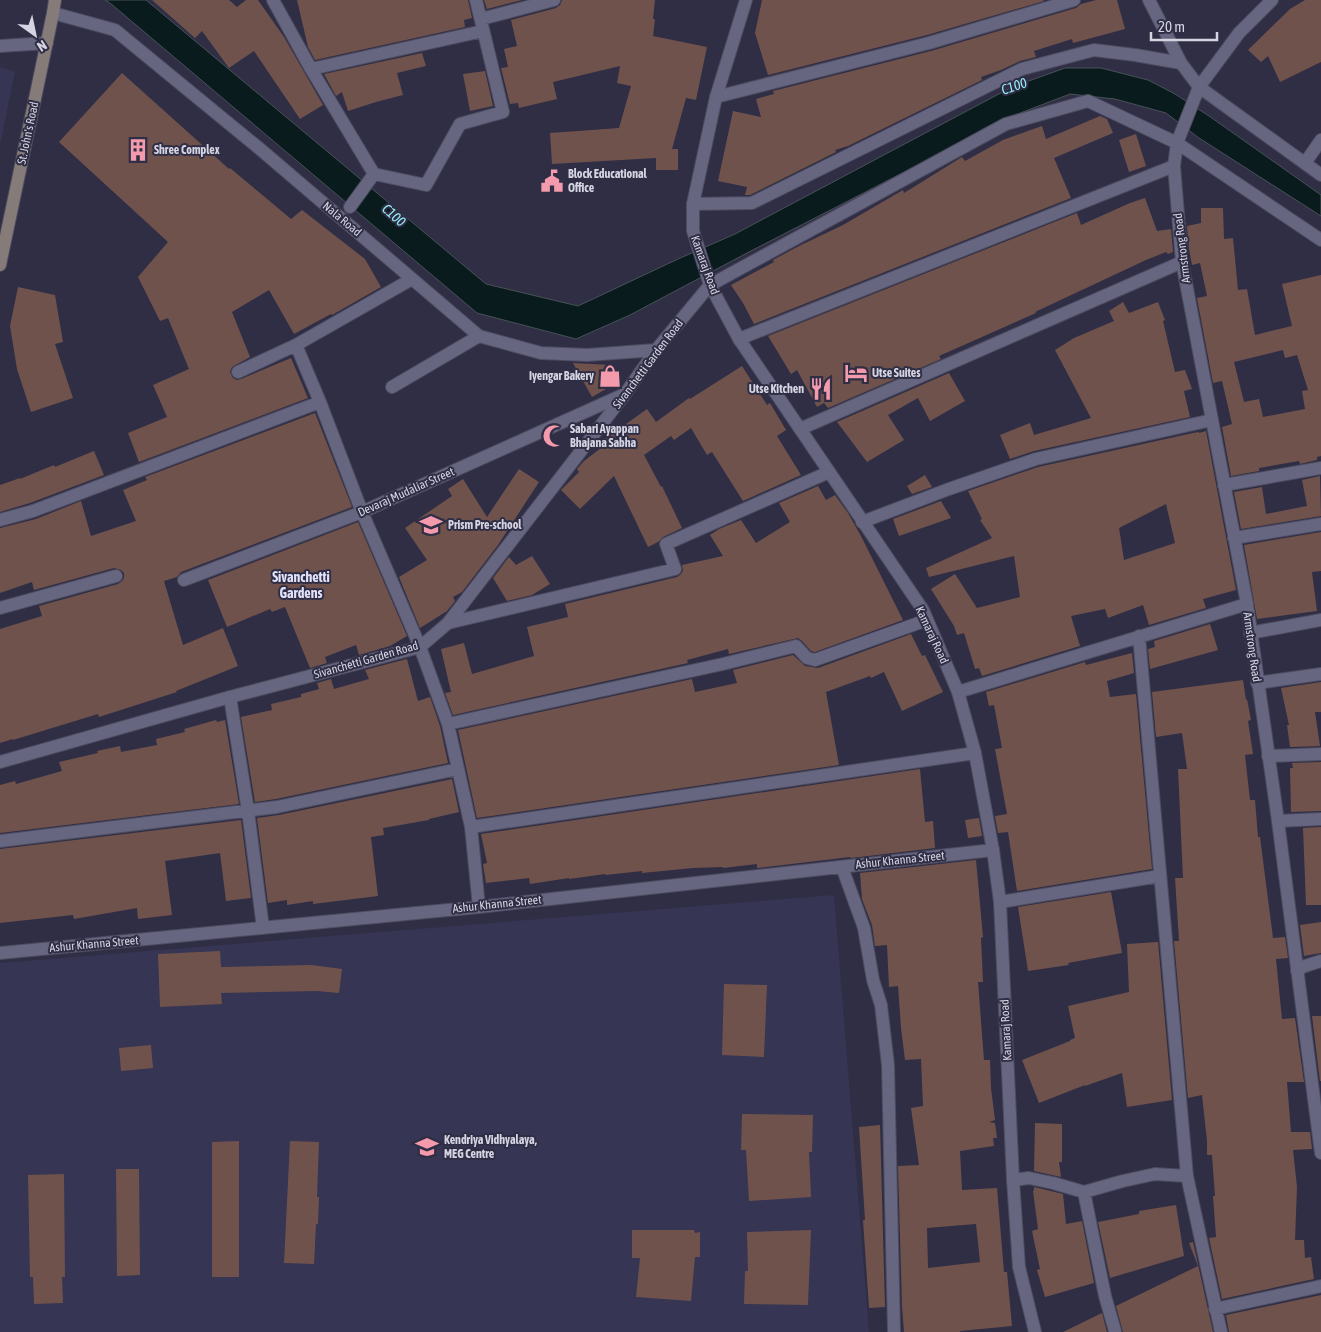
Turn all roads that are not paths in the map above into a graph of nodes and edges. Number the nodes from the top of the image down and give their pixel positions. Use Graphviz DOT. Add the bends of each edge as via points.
graph roads {
  1 [pos="274,0"];
  2 [pos="476,0"];
  3 [pos="554,0"];
  4 [pos="746,0"];
  5 [pos="1074,0"];
  6 [pos="1149,0"];
  7 [pos="1272,0"];
  8 [pos="54,6"];
  9 [pos="482,25"];
  10 [pos="47,43"];
  11 [pos="0,46"];
  12 [pos="1181,63"];
  13 [pos="311,68"];
  14 [pos="1200,87"];
  15 [pos="716,97"];
  16 [pos="1321,140"];
  17 [pos="1177,143"];
  18 [pos="1305,163"];
  19 [pos="1174,166"];
  20 [pos="1321,174"];
  21 [pos="370,178"];
  22 [pos="693,204"];
  23 [pos="350,207"];
  24 [pos="1321,240"];
  25 [pos="1182,262"];
  26 [pos="0,265"];
  27 [pos="412,279"];
  28 [pos="710,285"];
  29 [pos="479,336"];
  30 [pos="739,339"];
  31 [pos="296,346"];
  32 [pos="656,350"];
  33 [pos="238,372"];
  34 [pos="392,387"];
  35 [pos="625,394"];
  36 [pos="320,402"];
  37 [pos="1212,420"];
  38 [pos="800,429"];
  39 [pos="1321,468"];
  40 [pos="829,472"];
  41 [pos="1224,485"];
  42 [pos="362,512"];
  43 [pos="0,520"];
  44 [pos="862,522"];
  45 [pos="1321,524"];
  46 [pos="1234,538"];
  47 [pos="116,576"];
  48 [pos="184,580"];
  49 [pos="1247,604"];
  50 [pos="0,608"];
  51 [pos="927,620"];
  52 [pos="1321,620"];
  53 [pos="448,623"];
  54 [pos="1250,633"];
  55 [pos="1139,636"];
  56 [pos="420,648"];
  57 [pos="1321,674"];
  58 [pos="1257,683"];
  59 [pos="958,692"];
  60 [pos="230,697"];
  61 [pos="448,724"];
  62 [pos="975,753"];
  63 [pos="1321,754"];
  64 [pos="1268,756"];
  65 [pos="0,762"];
  66 [pos="458,769"];
  67 [pos="248,810"];
  68 [pos="1321,819"];
  69 [pos="1278,821"];
  70 [pos="471,827"];
  71 [pos="0,841"];
  72 [pos="993,850"];
  73 [pos="842,866"];
  74 [pos="1160,876"];
  75 [pos="1000,902"];
  76 [pos="479,907"];
  77 [pos="263,928"];
  78 [pos="0,953"];
  79 [pos="1321,961"];
  80 [pos="1297,970"];
  81 [pos="1321,1153"];
  82 [pos="1187,1176"];
  83 [pos="1013,1180"];
  84 [pos="1084,1192"];
  85 [pos="1321,1286"];
  86 [pos="1216,1309"];
  87 [pos="1115,1331"];
  88 [pos="894,1332"];
  89 [pos="1035,1332"];
  90 [pos="1221,1332"];
  1 -- 13 [label="street"];
  2 -- 9 [label="street"];
  3 -- 9 [label="street"];
  4 -- 15 [label="street, Kamaraj Road"];
  5 -- 15 [label="street" via="929,43"];
  6 -- 12 [label="street"];
  7 -- 14 [label="street, Armstrong Road" via="1238,33"];
  8 -- 10 [label="main road, St. John's Road"];
  8 -- 27 [label="street, Nala Road" via="115,30"];
  9 -- 13 [label="street"];
  9 -- 21 [label="street" via="503,112 460,124 426,185"];
  10 -- 11 [label="street"];
  10 -- 26 [label="main road, St. John's Road"];
  12 -- 14 [label="street"];
  12 -- 22 [label="street" via="1094,50 1022,69 752,203"];
  13 -- 21 [label="street"];
  14 -- 17 [label="street, Armstrong Road"];
  14 -- 18 [label="street"];
  15 -- 22 [label="street, Kamaraj Road"];
  16 -- 18 [label="street"];
  17 -- 19 [label="street, Armstrong Road"];
  17 -- 24 [label="street, Sivanchetti Garden Road"];
  17 -- 28 [label="street, Sivanchetti Garden Road" via="1088,102 1006,124"];
  18 -- 20 [label="street"];
  19 -- 25 [label="street, Armstrong Road"];
  19 -- 30 [label="street"];
  21 -- 23 [label="street"];
  22 -- 28 [label="street, Kamaraj Road" via="692,232"];
  25 -- 37 [label="street, Armstrong Road"];
  25 -- 38 [label="street"];
  27 -- 29 [label="street, Nala Road"];
  27 -- 31 [label="street"];
  28 -- 30 [label="street, Kamaraj Road"];
  28 -- 32 [label="street, Sivanchetti Garden Road"];
  29 -- 32 [label="street, Nala Road" via="541,353"];
  29 -- 34 [label="street"];
  30 -- 38 [label="street, Kamaraj Road"];
  31 -- 33 [label="street"];
  31 -- 36 [label="street"];
  32 -- 35 [label="street, Sivanchetti Garden Road"];
  35 -- 42 [label="street, Devaraj Mudaliar Street"];
  35 -- 53 [label="street, Sivanchetti Garden Road"];
  36 -- 42 [label="street"];
  36 -- 43 [label="street" via="33,511"];
  37 -- 41 [label="street, Armstrong Road"];
  37 -- 44 [label="street" via="1036,459"];
  38 -- 40 [label="street, Kamaraj Road"];
  39 -- 41 [label="street"];
  40 -- 44 [label="street, Kamaraj Road"];
  40 -- 53 [label="street" via="666,544 676,569"];
  41 -- 46 [label="street, Armstrong Road"];
  42 -- 48 [label="street, Devaraj Mudaliar Street"];
  42 -- 56 [label="street"];
  44 -- 51 [label="street, Kamaraj Road"];
  45 -- 46 [label="street"];
  46 -- 49 [label="street, Armstrong Road"];
  47 -- 50 [label="street"];
  49 -- 54 [label="street, Armstrong Road"];
  49 -- 55 [label="street"];
  51 -- 59 [label="street, Kamaraj Road"];
  51 -- 61 [label="street" via="815,660 807,658 796,646"];
  52 -- 54 [label="street"];
  53 -- 56 [label="street, Sivanchetti Garden Road"];
  54 -- 58 [label="street, Armstrong Road"];
  55 -- 59 [label="street"];
  55 -- 74 [label="street"];
  56 -- 60 [label="street, Sivanchetti Garden Road"];
  56 -- 61 [label="street"];
  57 -- 58 [label="street"];
  58 -- 64 [label="street, Armstrong Road"];
  59 -- 62 [label="street, Kamaraj Road"];
  60 -- 65 [label="street, Sivanchetti Garden Road"];
  60 -- 67 [label="street"];
  61 -- 66 [label="street"];
  62 -- 70 [label="street"];
  62 -- 72 [label="street, Kamaraj Road"];
  63 -- 64 [label="street"];
  64 -- 69 [label="street, Armstrong Road"];
  66 -- 67 [label="street" via="277,807"];
  66 -- 70 [label="street"];
  67 -- 71 [label="street"];
  67 -- 77 [label="street"];
  68 -- 69 [label="street"];
  69 -- 80 [label="street, Armstrong Road"];
  70 -- 76 [label="street"];
  72 -- 73 [label="street, Ashur Khanna Street"];
  72 -- 75 [label="street, Kamaraj Road"];
  73 -- 76 [label="street, Ashur Khanna Street"];
  73 -- 88 [label="street" via="864,928 881,1005 888,1066"];
  74 -- 75 [label="street"];
  74 -- 82 [label="street"];
  75 -- 83 [label="street, Kamaraj Road"];
  76 -- 77 [label="street, Ashur Khanna Street"];
  77 -- 78 [label="street, Ashur Khanna Street"];
  79 -- 80 [label="street"];
  80 -- 81 [label="street, Armstrong Road"];
  82 -- 84 [label="street" via="1155,1174"];
  82 -- 86 [label="street"];
  83 -- 84 [label="street" via="1029,1178"];
  83 -- 89 [label="street, Kamaraj Road" via="1019,1267"];
  84 -- 87 [label="street"];
  85 -- 86 [label="street"];
  86 -- 90 [label="street"];
}
